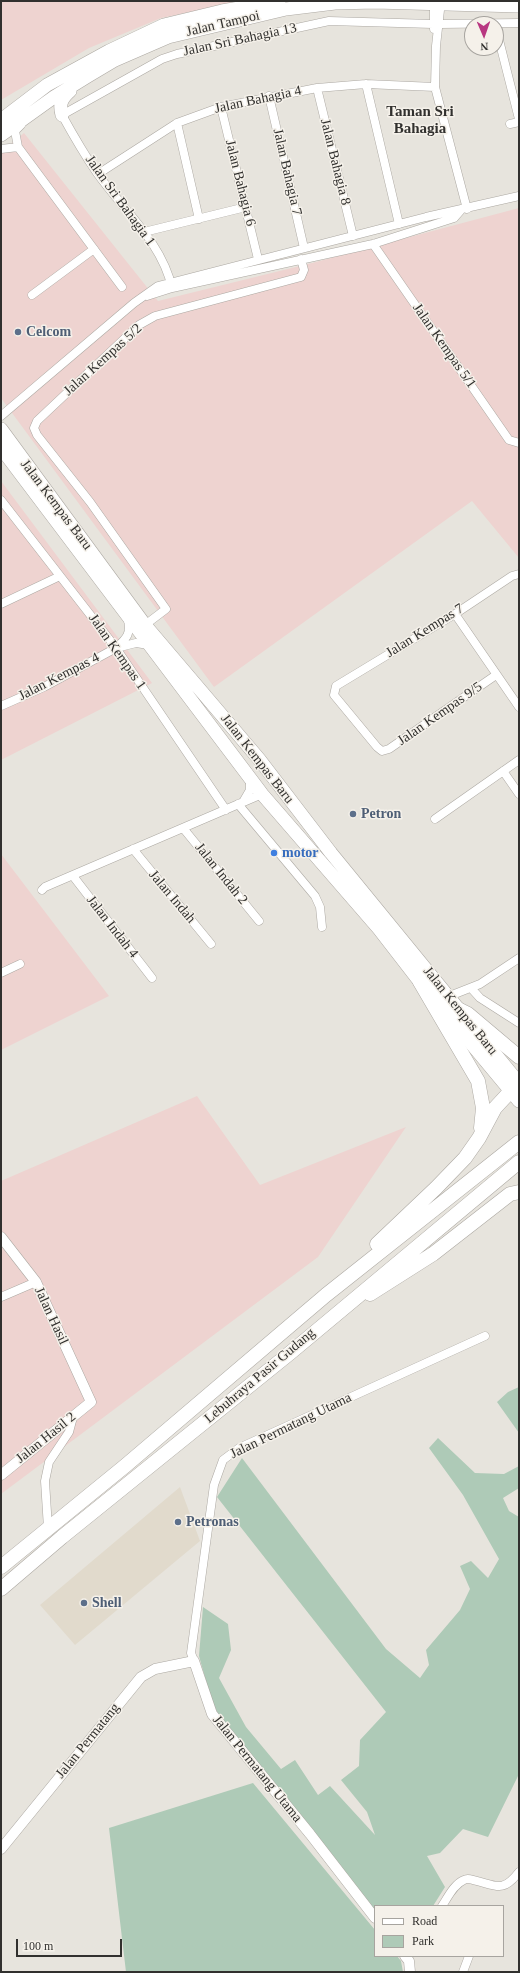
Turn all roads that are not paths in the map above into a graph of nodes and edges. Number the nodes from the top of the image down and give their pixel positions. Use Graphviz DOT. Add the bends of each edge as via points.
graph roads {
  1 [pos="279,1"];
  2 [pos="438,3"];
  3 [pos="519,6"];
  4 [pos="519,23"];
  5 [pos="436,24"];
  6 [pos="464,24"];
  7 [pos="504,24"];
  8 [pos="503,56"];
  9 [pos="88,76"];
  10 [pos="366,84"];
  11 [pos="435,87"];
  12 [pos="317,88"];
  13 [pos="269,96"];
  14 [pos="54,97"];
  15 [pos="221,107"];
  16 [pos="62,115"];
  17 [pos="1,120"];
  18 [pos="519,120"];
  19 [pos="177,123"];
  20 [pos="510,124"];
  21 [pos="1,135"];
  22 [pos="18,147"];
  23 [pos="1,148"];
  24 [pos="98,174"];
  25 [pos="519,196"];
  26 [pos="246,207"];
  27 [pos="464,210"];
  28 [pos="199,219"];
  29 [pos="399,224"];
  30 [pos="144,232"];
  31 [pos="353,236"];
  32 [pos="372,244"];
  33 [pos="304,248"];
  34 [pos="94,249"];
  35 [pos="258,259"];
  36 [pos="301,260"];
  37 [pos="171,285"];
  38 [pos="122,287"];
  39 [pos="32,295"];
  40 [pos="1,416"];
  41 [pos="1,429"];
  42 [pos="519,443"];
  43 [pos="1,448"];
  44 [pos="1,500"];
  45 [pos="519,574"];
  46 [pos="60,576"];
  47 [pos="1,604"];
  48 [pos="454,614"];
  49 [pos="127,615"];
  50 [pos="145,624"];
  51 [pos="149,646"];
  52 [pos="116,648"];
  53 [pos="496,675"];
  54 [pos="1,706"];
  55 [pos="519,706"];
  56 [pos="236,732"];
  57 [pos="382,751"];
  58 [pos="519,760"];
  59 [pos="503,771"];
  60 [pos="250,777"];
  61 [pos="262,794"];
  62 [pos="519,794"];
  63 [pos="241,803"];
  64 [pos="226,810"];
  65 [pos="435,819"];
  66 [pos="183,828"];
  67 [pos="133,849"];
  68 [pos="73,876"];
  69 [pos="42,890"];
  70 [pos="259,921"];
  71 [pos="322,927"];
  72 [pos="211,944"];
  73 [pos="519,958"];
  74 [pos="20,964"];
  75 [pos="1,973"];
  76 [pos="152,978"];
  77 [pos="420,982"];
  78 [pos="471,988"];
  79 [pos="447,997"];
  80 [pos="456,1008"];
  81 [pos="519,1024"];
  82 [pos="519,1057"];
  83 [pos="517,1088"];
  84 [pos="479,1138"];
  85 [pos="519,1142"];
  86 [pos="519,1162"];
  87 [pos="519,1192"];
  88 [pos="1,1237"];
  89 [pos="36,1282"];
  90 [pos="326,1295"];
  91 [pos="1,1297"];
  92 [pos="316,1329"];
  93 [pos="485,1336"];
  94 [pos="91,1402"];
  95 [pos="73,1417"];
  96 [pos="1,1475"];
  97 [pos="48,1528"];
  98 [pos="1,1567"];
  99 [pos="1,1589"];
  100 [pos="194,1661"];
  101 [pos="1,1849"];
  102 [pos="519,1872"];
  103 [pos="443,1905"];
  104 [pos="374,1917"];
  105 [pos="469,1957"];
  106 [pos="408,1958"];
  107 [pos="410,1972"];
  108 [pos="463,1972"];
  1 -- 17 [label="main road, Jalan Tampoi" via="164,25 109,51 47,86"];
  2 -- 3 [label="main road, Jalan Tampoi"];
  2 -- 5 [label="street"];
  2 -- 9 [label="main road, Jalan Tampoi" via="342,3 286,9 168,37 115,60"];
  4 -- 7 [label="street, Jalan Sri Bahagia 13"];
  5 -- 6 [label="street, Jalan Sri Bahagia 13"];
  5 -- 11 [label="street"];
  5 -- 16 [label="street, Jalan Sri Bahagia 13" via="329,21 177,54 162,59"];
  8 -- 18 [label="street"];
  9 -- 14 [label="main road, Jalan Tampoi"];
  9 -- 16 [label="main road" via="62,98"];
  10 -- 11 [label="street, Jalan Bahagia 4"];
  10 -- 12 [label="street, Jalan Bahagia 4"];
  10 -- 29 [label="street"];
  11 -- 27 [label="street"];
  12 -- 13 [label="street, Jalan Bahagia 4"];
  12 -- 31 [label="street, Jalan Bahagia 8"];
  13 -- 15 [label="street, Jalan Bahagia 4"];
  13 -- 33 [label="street, Jalan Bahagia 7"];
  14 -- 21 [label="main road, Jalan Tampoi"];
  14 -- 22 [label="street" via="15,131"];
  15 -- 19 [label="street, Jalan Bahagia 4"];
  15 -- 26 [label="street, Jalan Bahagia 6"];
  16 -- 24 [label="street, Jalan Sri Bahagia 1"];
  18 -- 20 [label="street"];
  19 -- 24 [label="street, Jalan Bahagia 4"];
  19 -- 28 [label="street"];
  22 -- 23 [label="street"];
  22 -- 34 [label="street"];
  24 -- 30 [label="street, Jalan Sri Bahagia 1"];
  25 -- 27 [label="street"];
  26 -- 28 [label="street"];
  26 -- 35 [label="street, Jalan Bahagia 6"];
  27 -- 29 [label="street"];
  27 -- 32 [label="street" via="454,218"];
  28 -- 30 [label="street"];
  29 -- 31 [label="street"];
  30 -- 37 [label="street, Jalan Sri Bahagia 1" via="161,258"];
  31 -- 33 [label="street"];
  32 -- 36 [label="street"];
  32 -- 42 [label="street, Jalan Kempas 5/1" via="509,440"];
  33 -- 35 [label="street"];
  34 -- 38 [label="street"];
  34 -- 39 [label="street"];
  35 -- 37 [label="street"];
  36 -- 37 [label="street"];
  36 -- 50 [label="street, Jalan Kempas 5/2" via="304,270 301,278 155,316 140,325 37,421 34,428 37,435 90,502 166,609"];
  37 -- 40 [label="street" via="153,288"];
  41 -- 50 [label="main road, Jalan Kempas Baru"];
  43 -- 49 [label="main road, Jalan Kempas Baru"];
  44 -- 46 [label="street, Jalan Kempas 1"];
  45 -- 48 [label="street, Jalan Kempas 7"];
  46 -- 47 [label="street"];
  46 -- 52 [label="street, Jalan Kempas 1"];
  48 -- 53 [label="street"];
  48 -- 57 [label="street, Jalan Kempas 7" via="336,686 333,691 339,703"];
  49 -- 51 [label="main road, Jalan Kempas Baru"];
  49 -- 52 [label="street" via="130,628 128,635"];
  50 -- 56 [label="main road, Jalan Kempas Baru"];
  51 -- 52 [label="street" via="131,643"];
  51 -- 60 [label="main road, Jalan Kempas Baru"];
  52 -- 54 [label="street, Jalan Kempas 4" via="44,687"];
  52 -- 64 [label="street, Jalan Kempas 1"];
  53 -- 55 [label="street"];
  53 -- 57 [label="street, Jalan Kempas 9/5" via="389,749"];
  56 -- 61 [label="main road" via="243,747 264,775 265,786"];
  56 -- 79 [label="main road, Jalan Kempas Baru"];
  58 -- 59 [label="street"];
  59 -- 62 [label="street"];
  59 -- 65 [label="street"];
  60 -- 61 [label="main road, Jalan Kempas Baru"];
  60 -- 63 [label="street" via="250,790"];
  61 -- 63 [label="street"];
  61 -- 77 [label="main road, Jalan Kempas Baru" via="379,929"];
  63 -- 64 [label="street"];
  63 -- 71 [label="street" via="315,896 320,907"];
  64 -- 66 [label="street"];
  66 -- 67 [label="street"];
  66 -- 70 [label="street, Jalan Indah 2"];
  67 -- 68 [label="street"];
  67 -- 72 [label="street, Jalan Indah"];
  68 -- 69 [label="street"];
  68 -- 76 [label="street, Jalan Indah 4"];
  73 -- 78 [label="street"];
  74 -- 75 [label="street"];
  77 -- 83 [label="main road, Jalan Kempas Baru"];
  77 -- 84 [label="highway" via="478,1081 483,1108"];
  78 -- 79 [label="street"];
  78 -- 81 [label="street" via="480,998"];
  79 -- 80 [label="main road, Jalan Kempas Baru"];
  80 -- 82 [label="highway" via="468,1014"];
  80 -- 83 [label="main road, Jalan Kempas Baru"];
  83 -- 84 [label="highway" via="494,1108"];
  84 -- 90 [label="highway" via="465,1158 436,1188"];
  85 -- 90 [label="highway, Lebuhraya Pasir Gudang"];
  86 -- 92 [label="highway, Lebuhraya Pasir Gudang"];
  87 -- 92 [label="highway" via="510,1194 434,1254"];
  88 -- 89 [label="street, Jalan Hasil"];
  89 -- 91 [label="street"];
  89 -- 94 [label="street, Jalan Hasil"];
  90 -- 97 [label="highway, Lebuhraya Pasir Gudang"];
  92 -- 99 [label="highway, Lebuhraya Pasir Gudang"];
  93 -- 100 [label="street, Jalan Permatang Utama" via="239,1448 223,1460 214,1485 206,1536 191,1653"];
  94 -- 95 [label="street, Jalan Hasil 2"];
  95 -- 96 [label="street, Jalan Hasil 2"];
  95 -- 97 [label="street" via="69,1432 49,1462 45,1481"];
  97 -- 98 [label="highway, Lebuhraya Pasir Gudang"];
  100 -- 101 [label="street, Jalan Permatang" via="155,1669 141,1677"];
  100 -- 104 [label="street, Jalan Permatang Utama" via="212,1714"];
  102 -- 103 [label="street" via="510,1882 500,1887 463,1880"];
  105 -- 108 [label="street"];
  106 -- 107 [label="street"];
}
